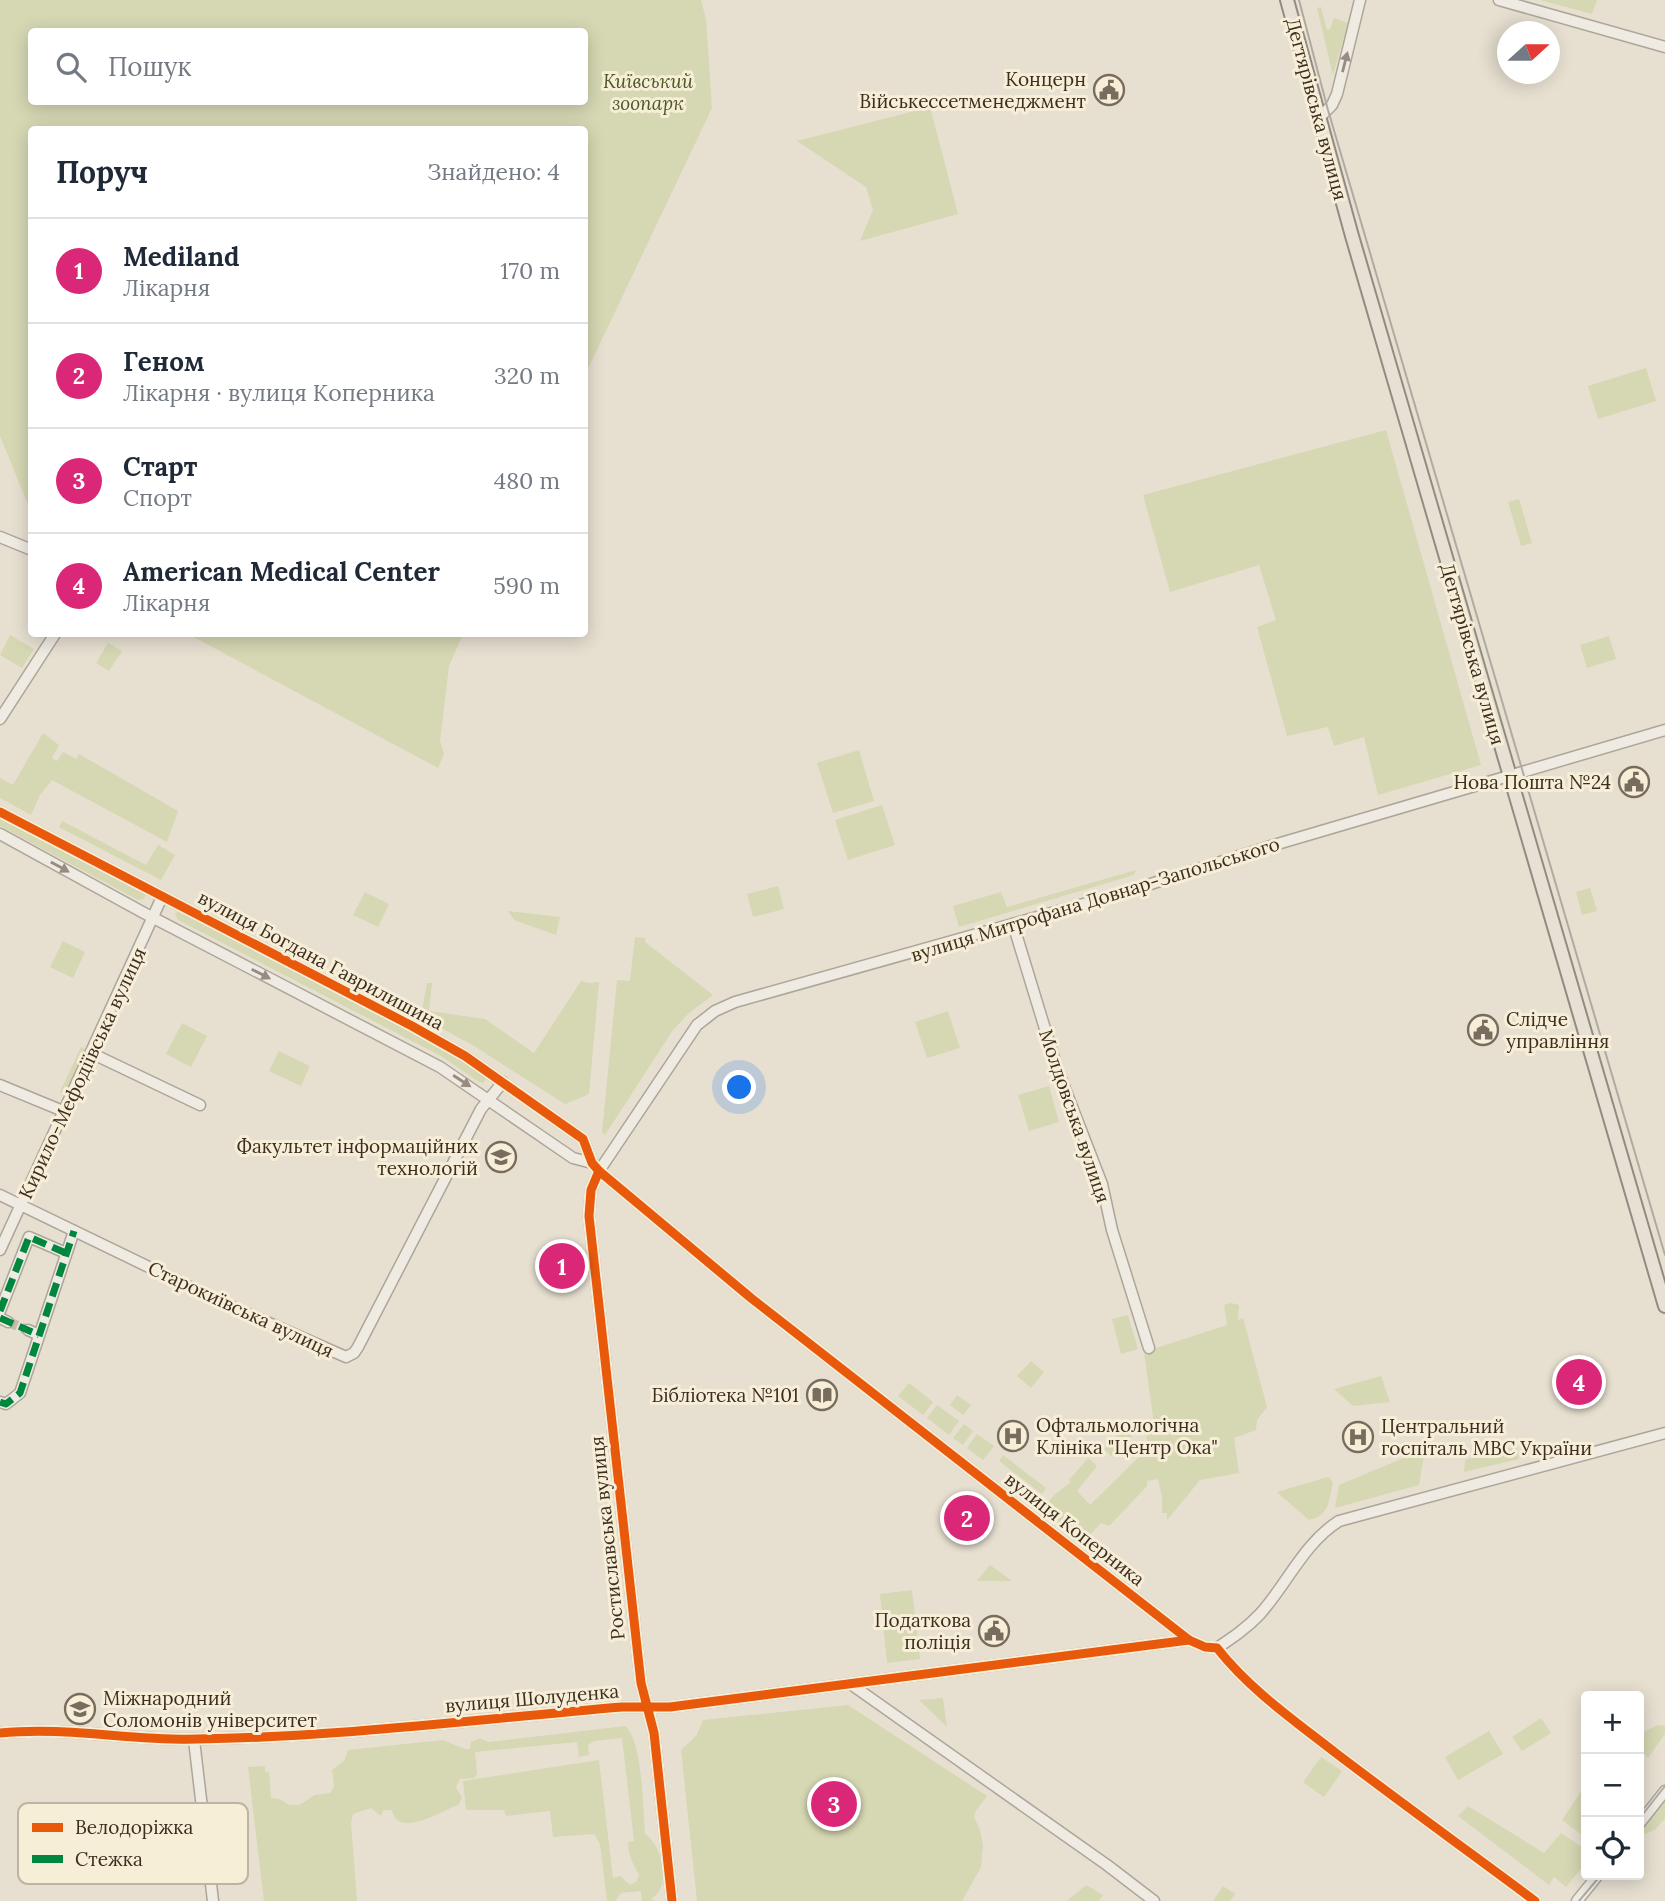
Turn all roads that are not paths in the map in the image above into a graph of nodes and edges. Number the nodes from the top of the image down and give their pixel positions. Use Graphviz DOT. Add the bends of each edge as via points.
graph roads {
  1 [pos="1287,0"];
  2 [pos="1360,0"];
  3 [pos="1499,0"];
  4 [pos="1665,47"];
  5 [pos="1318,119"];
  6 [pos="0,537"];
  7 [pos="28,548"];
  8 [pos="53,637"];
  9 [pos="0,719"];
  10 [pos="1665,730"];
  11 [pos="1509,776"];
  12 [pos="0,812"];
  13 [pos="0,834"];
  14 [pos="162,897"];
  15 [pos="154,919"];
  16 [pos="1013,924"];
  17 [pos="90,1053"];
  18 [pos="503,1082"];
  19 [pos="0,1085"];
  20 [pos="489,1098"];
  21 [pos="200,1105"];
  22 [pos="63,1111"];
  23 [pos="596,1167"];
  24 [pos="0,1195"];
  25 [pos="21,1206"];
  26 [pos="74,1231"];
  27 [pos="0,1250"];
  28 [pos="66,1253"];
  29 [pos="1665,1306"];
  30 [pos="0,1311"];
  31 [pos="28,1330"];
  32 [pos="38,1335"];
  33 [pos="1149,1348"];
  34 [pos="0,1402"];
  35 [pos="1665,1433"];
  36 [pos="1189,1640"];
  37 [pos="1217,1648"];
  38 [pos="852,1685"];
  39 [pos="647,1708"];
  40 [pos="0,1733"];
  41 [pos="194,1740"];
  42 [pos="1665,1791"];
  43 [pos="201,1803"];
  44 [pos="1644,1818"];
  45 [pos="1594,1880"];
  46 [pos="672,1901"];
  47 [pos="1154,1901"];
  48 [pos="1535,1901"];
  49 [pos="1579,1901"];
  1 -- 5 [label="main road, Дегтярівська вулиця"];
  5 -- 2 [label="street, one-way" via="1337,94"];
  3 -- 4 [label="street"];
  5 -- 11 [label="main road, Дегтярівська вулиця"];
  6 -- 7 [label="street"];
  8 -- 9 [label="street"];
  10 -- 11 [label="street, вулиця Митрофана Довнар-Запольського"];
  11 -- 16 [label="street, вулиця Митрофана Довнар-Запольського"];
  11 -- 29 [label="main road, Дегтярівська вулиця"];
  12 -- 14 [label="street, вулиця Богдана Гаврилишина"];
  13 -- 15 [label="street, вулиця Богдана Гаврилишина, one-way"];
  14 -- 15 [label="street, Кирило-Мефодіївська вулиця"];
  14 -- 18 [label="street, вулиця Богдана Гаврилишина" via="412,1026"];
  15 -- 17 [label="street, Кирило-Мефодіївська вулиця"];
  15 -- 20 [label="street, вулиця Богдана Гаврилишина, one-way" via="440,1067"];
  16 -- 23 [label="street, вулиця Митрофана Довнар-Запольського" via="715,1011 697,1025"];
  16 -- 33 [label="street, Молдовська вулиця" via="1057,1068 1102,1184"];
  17 -- 21 [label="street"];
  17 -- 22 [label="street, Кирило-Мефодіївська вулиця"];
  18 -- 20 [label="street, Старокиївська вулиця"];
  18 -- 23 [label="street, вулиця Богдана Гаврилишина" via="583,1139"];
  19 -- 22 [label="street"];
  20 -- 23 [label="street, вулиця Богдана Гаврилишина" via="573,1158"];
  20 -- 26 [label="street, Старокиївська вулиця" via="350,1356 288,1332"];
  22 -- 25 [label="street, Кирило-Мефодіївська вулиця"];
  23 -- 36 [label="street, вулиця Коперника" via="751,1298"];
  23 -- 39 [label="street, Ростиславська вулиця" via="589,1216"];
  24 -- 25 [label="street, Старокиївська вулиця"];
  25 -- 26 [label="street, Старокиївська вулиця"];
  25 -- 27 [label="street, Кирило-Мефодіївська вулиця"];
  26 -- 28 [label="street"];
  28 -- 30 [label="street" via="29,1237"];
  28 -- 32 [label="street"];
  31 -- 32 [label="street"];
  32 -- 34 [label="street" via="20,1393 6,1404"];
  35 -- 37 [label="street" via="1339,1521 1315,1541 1261,1613"];
  36 -- 37 [label="street, вулиця Коперника"];
  36 -- 38 [label="street, вулиця Шолуденка"];
  37 -- 48 [label="street" via="1265,1699"];
  38 -- 39 [label="street, вулиця Шолуденка"];
  38 -- 47 [label="street"];
  39 -- 41 [label="street, вулиця Шолуденка"];
  39 -- 46 [label="street, Ростиславська вулиця" via="654,1733"];
  40 -- 41 [label="street, вулиця Шолуденка" via="59,1730"];
  41 -- 43 [label="street"];
  42 -- 44 [label="street"];
  45 -- 49 [label="street"];
}
